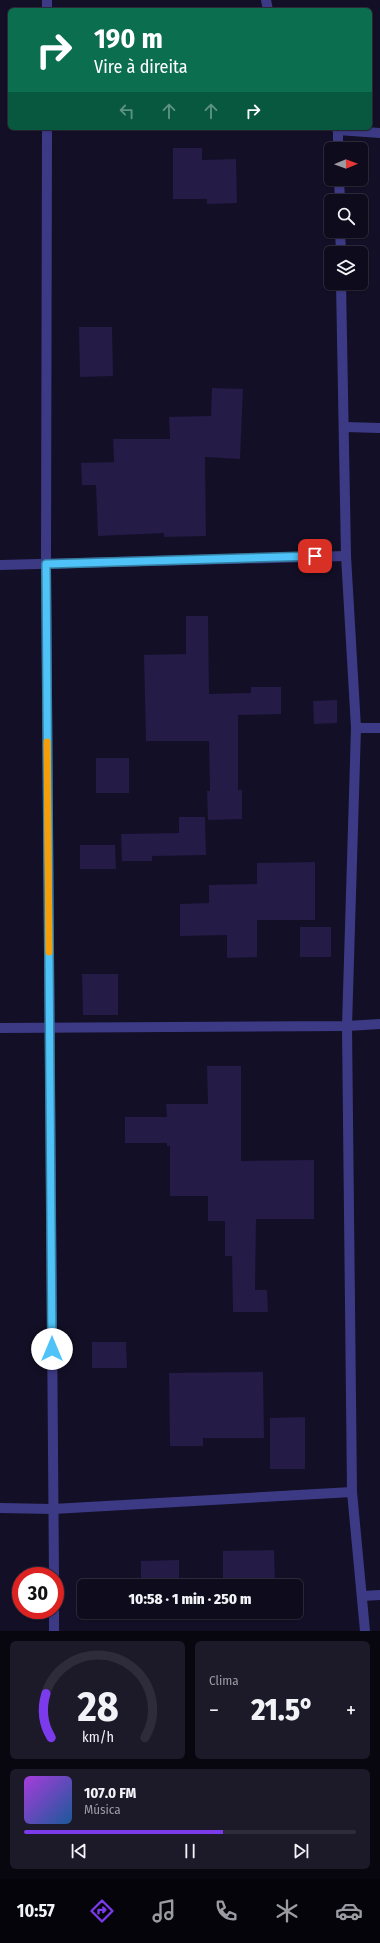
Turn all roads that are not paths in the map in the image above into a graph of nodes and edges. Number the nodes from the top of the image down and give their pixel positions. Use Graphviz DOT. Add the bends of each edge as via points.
graph roads {
  1 [pos="47,130"];
  2 [pos="337,130"];
  3 [pos="348,130"];
  4 [pos="380,133"];
  5 [pos="338,142"];
  6 [pos="341,290"];
  7 [pos="345,427"];
  8 [pos="380,428"];
  9 [pos="346,556"];
  10 [pos="46,564"];
  11 [pos="0,565"];
  12 [pos="356,728"];
  13 [pos="380,728"];
  14 [pos="380,1024"];
  15 [pos="347,1026"];
  16 [pos="0,1028"];
  17 [pos="50,1029"];
  18 [pos="352,1492"];
  19 [pos="0,1508"];
  20 [pos="53,1509"];
  21 [pos="54,1567"];
  22 [pos="380,1595"];
  23 [pos="362,1596"];
  24 [pos="54,1619"];
  25 [pos="54,1631"];
  26 [pos="365,1631"];
  1 -- 10 [label="street"];
  2 -- 5 [label="street"];
  3 -- 4 [label="street"];
  6 -- 7 [label="street"];
  7 -- 8 [label="street"];
  7 -- 9 [label="street"];
  9 -- 10 [label="street"];
  9 -- 12 [label="street"];
  10 -- 11 [label="street"];
  10 -- 17 [label="street"];
  12 -- 13 [label="street"];
  12 -- 15 [label="street"];
  14 -- 15 [label="street"];
  15 -- 17 [label="street"];
  15 -- 18 [label="street"];
  16 -- 17 [label="street"];
  17 -- 20 [label="street"];
  18 -- 20 [label="street"];
  18 -- 23 [label="street"];
  19 -- 20 [label="street"];
  20 -- 21 [label="street"];
  22 -- 23 [label="street"];
  23 -- 26 [label="street"];
  24 -- 25 [label="street"];
}
